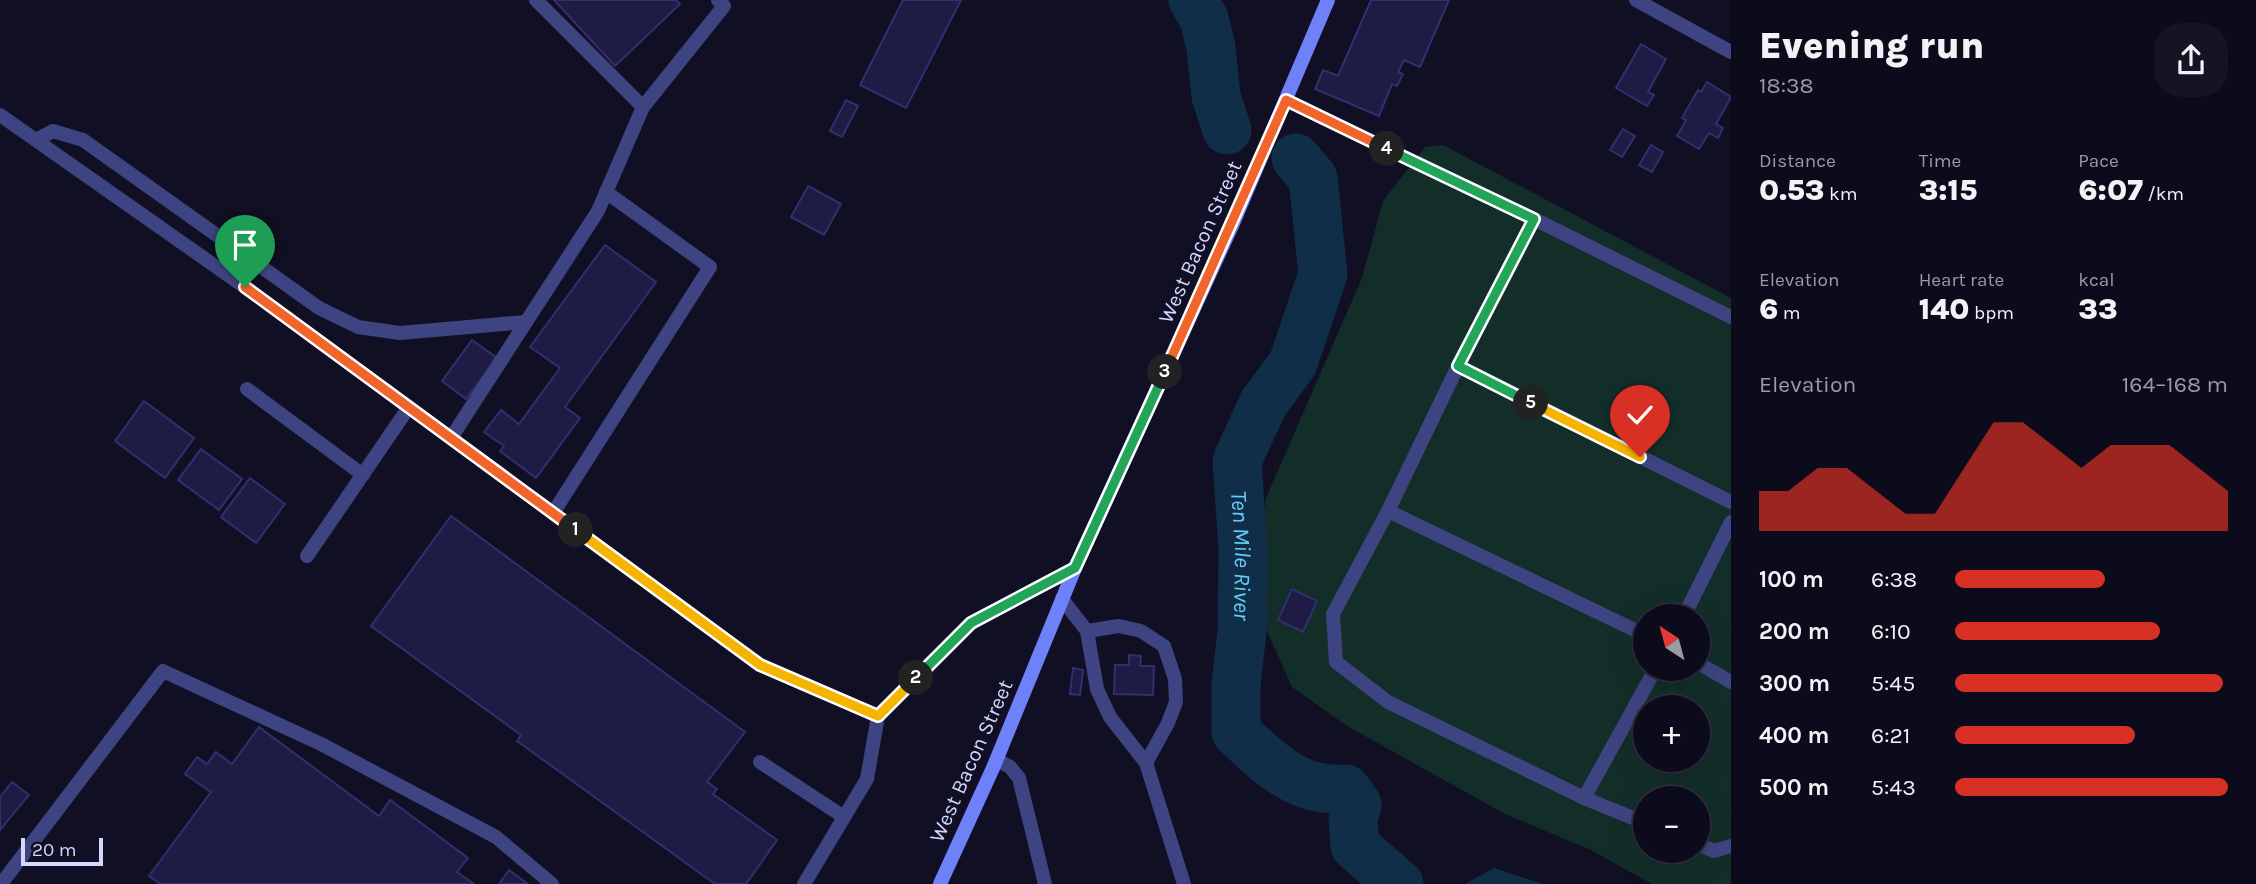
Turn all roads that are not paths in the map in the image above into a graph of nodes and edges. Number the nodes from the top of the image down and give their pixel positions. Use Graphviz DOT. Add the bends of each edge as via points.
graph roads {
  1 [pos="536,0"];
  2 [pos="718,0"];
  3 [pos="1328,0"];
  4 [pos="1636,0"];
  5 [pos="1731,52"];
  6 [pos="1286,100"];
  7 [pos="643,107"];
  8 [pos="0,115"];
  9 [pos="36,140"];
  10 [pos="606,192"];
  11 [pos="1534,219"];
  12 [pos="1731,317"];
  13 [pos="526,323"];
  14 [pos="1458,366"];
  15 [pos="247,389"];
  16 [pos="410,407"];
  17 [pos="451,438"];
  18 [pos="363,475"];
  19 [pos="1731,502"];
  20 [pos="1388,511"];
  21 [pos="553,513"];
  22 [pos="1731,522"];
  23 [pos="307,556"];
  24 [pos="1075,568"];
  25 [pos="1062,599"];
  26 [pos="1690,604"];
  27 [pos="1633,629"];
  28 [pos="1087,631"];
  29 [pos="1710,670"];
  30 [pos="1649,681"];
  31 [pos="1731,682"];
  32 [pos="878,716"];
  33 [pos="997,760"];
  34 [pos="760,762"];
  35 [pos="1146,763"];
  36 [pos="1584,798"];
  37 [pos="844,817"];
  38 [pos="1633,818"];
  39 [pos="1731,846"];
  40 [pos="1710,849"];
  41 [pos="1,884"];
  42 [pos="552,884"];
  43 [pos="804,884"];
  44 [pos="940,884"];
  45 [pos="1045,884"];
  46 [pos="1184,884"];
  1 -- 7 [label="street"];
  2 -- 7 [label="street" via="724,6"];
  3 -- 6 [label="street, West Bacon Street"];
  4 -- 5 [label="street"];
  6 -- 11 [label="street"];
  6 -- 24 [label="street, West Bacon Street"];
  7 -- 10 [label="street"];
  8 -- 9 [label="street"];
  9 -- 13 [label="street" via="52,131 83,140 319,308 358,327 400,332"];
  9 -- 16 [label="street"];
  10 -- 13 [label="street"];
  10 -- 21 [label="street" via="709,267"];
  11 -- 12 [label="street"];
  11 -- 14 [label="street"];
  13 -- 17 [label="street"];
  14 -- 19 [label="street"];
  14 -- 20 [label="street"];
  15 -- 18 [label="street"];
  16 -- 17 [label="street"];
  16 -- 18 [label="street"];
  17 -- 21 [label="street"];
  18 -- 23 [label="street"];
  20 -- 27 [label="street"];
  20 -- 36 [label="street" via="1332,614 1336,662 1388,702"];
  21 -- 32 [label="street" via="760,665"];
  22 -- 26 [label="street"];
  24 -- 25 [label="street, West Bacon Street"];
  24 -- 32 [label="street" via="971,623"];
  25 -- 28 [label="street"];
  25 -- 33 [label="street, West Bacon Street"];
  28 -- 35 [label="street" via="1097,689 1110,717"];
  28 -- 35 [label="street" via="1119,625 1141,631 1164,646 1175,679 1176,702"];
  29 -- 31 [label="street"];
  30 -- 36 [label="street"];
  32 -- 37 [label="street" via="867,779"];
  33 -- 44 [label="street, West Bacon Street"];
  33 -- 45 [label="street" via="1019,778"];
  34 -- 37 [label="street"];
  35 -- 46 [label="street"];
  36 -- 38 [label="street"];
  37 -- 43 [label="street"];
  39 -- 40 [label="street"];
  41 -- 42 [label="street" via="163,671 321,744 496,837"];
}
